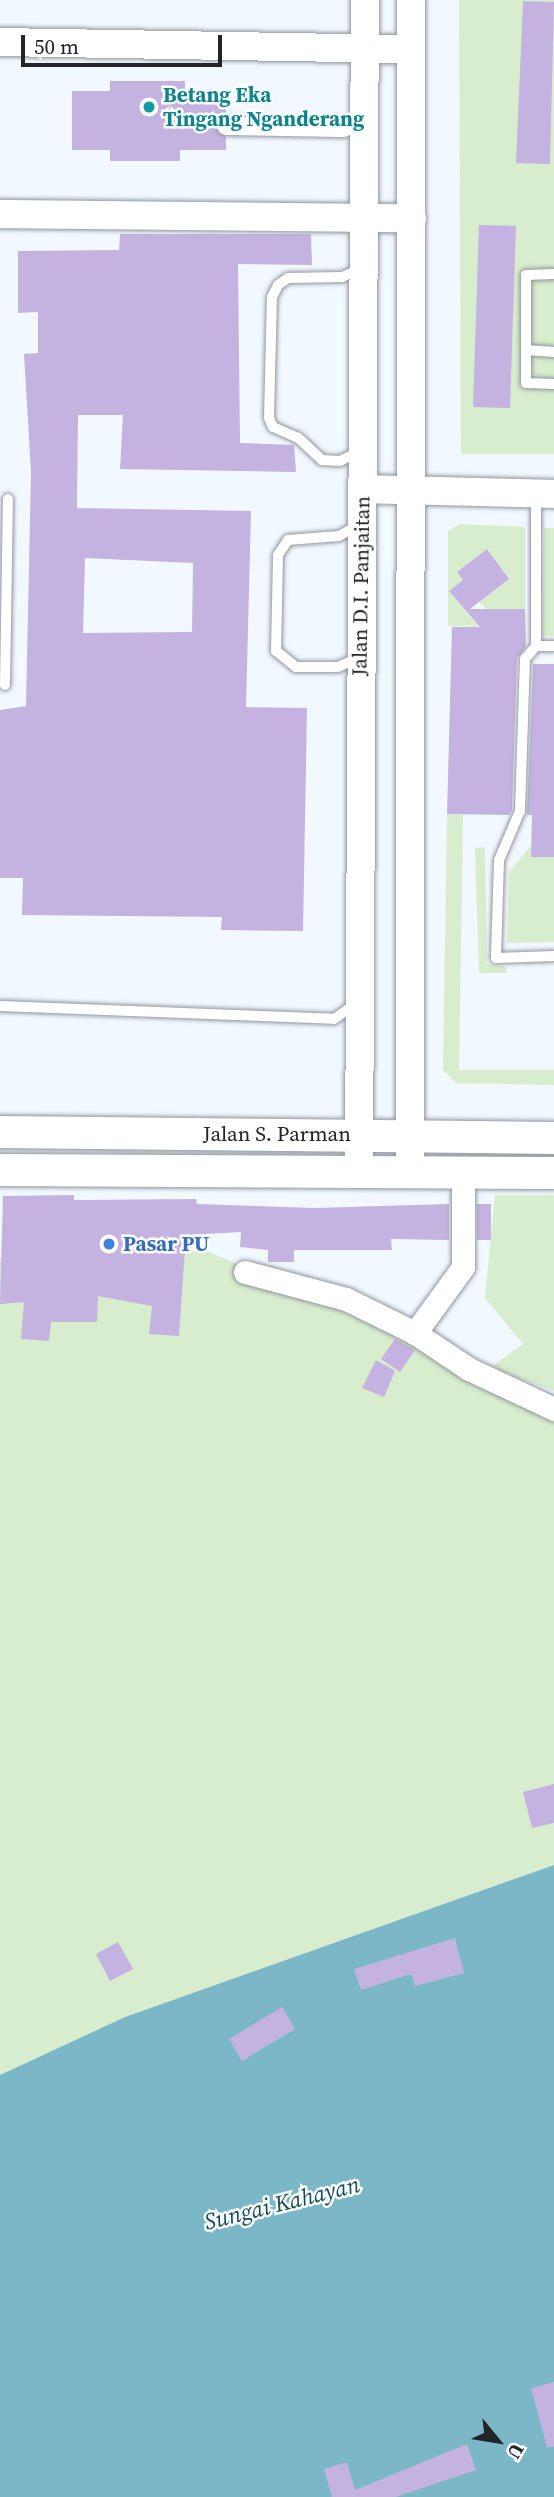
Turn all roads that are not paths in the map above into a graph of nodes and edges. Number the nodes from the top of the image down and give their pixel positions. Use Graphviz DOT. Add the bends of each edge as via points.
graph roads {
  1 [pos="365,0"];
  2 [pos="411,0"];
  3 [pos="0,41"];
  4 [pos="411,49"];
  5 [pos="365,51"];
  6 [pos="226,126"];
  7 [pos="344,128"];
  8 [pos="0,214"];
  9 [pos="364,218"];
  10 [pos="412,218"];
  11 [pos="364,268"];
  12 [pos="554,274"];
  13 [pos="526,350"];
  14 [pos="554,352"];
  15 [pos="554,384"];
  16 [pos="363,449"];
  17 [pos="363,489"];
  18 [pos="410,491"];
  19 [pos="545,494"];
  20 [pos="8,499"];
  21 [pos="364,522"];
  22 [pos="3,599"];
  23 [pos="536,646"];
  24 [pos="554,646"];
  25 [pos="360,657"];
  26 [pos="5,685"];
  27 [pos="554,956"];
  28 [pos="357,1003"];
  29 [pos="0,1006"];
  30 [pos="0,1132"];
  31 [pos="358,1133"];
  32 [pos="408,1136"];
  33 [pos="554,1138"];
  34 [pos="0,1170"];
  35 [pos="359,1171"];
  36 [pos="410,1171"];
  37 [pos="463,1171"];
  38 [pos="554,1172"];
  39 [pos="245,1272"];
  40 [pos="415,1333"];
  41 [pos="554,1409"];
  1 -- 5 [label="street, Jalan D.I. Panjaitan"];
  2 -- 4 [label="street"];
  3 -- 5 [label="street"];
  4 -- 5 [label="street"];
  4 -- 10 [label="street"];
  5 -- 9 [label="street, Jalan D.I. Panjaitan"];
  6 -- 7 [label="street"];
  8 -- 9 [label="street"];
  9 -- 10 [label="street"];
  9 -- 11 [label="street, Jalan D.I. Panjaitan"];
  10 -- 18 [label="street"];
  11 -- 16 [label="street, Jalan D.I. Panjaitan"];
  11 -- 16 [label="lane" via="342,277 288,278 278,285 272,297 269,418 273,427 298,438 322,460 340,461"];
  12 -- 13 [label="lane" via="526,275"];
  13 -- 14 [label="lane"];
  13 -- 15 [label="lane" via="526,383"];
  16 -- 17 [label="street, Jalan D.I. Panjaitan"];
  17 -- 18 [label="street"];
  17 -- 21 [label="street, Jalan D.I. Panjaitan"];
  18 -- 19 [label="street"];
  18 -- 32 [label="street"];
  19 -- 23 [label="lane"];
  20 -- 22 [label="lane"];
  21 -- 25 [label="street, Jalan D.I. Panjaitan"];
  21 -- 25 [label="lane" via="340,536 288,540 278,555 276,651 282,660 296,667 338,667"];
  22 -- 26 [label="lane"];
  23 -- 24 [label="lane"];
  23 -- 27 [label="lane" via="525,659 520,811 499,860 496,958"];
  25 -- 28 [label="street, Jalan D.I. Panjaitan"];
  28 -- 29 [label="lane" via="334,1019"];
  28 -- 31 [label="street, Jalan D.I. Panjaitan"];
  30 -- 31 [label="main road, Jalan S. Parman"];
  31 -- 32 [label="main road, Jalan S. Parman"];
  31 -- 35 [label="street, Jalan D.I. Panjaitan"];
  32 -- 33 [label="main road, Jalan S. Parman"];
  32 -- 36 [label="street"];
  34 -- 35 [label="main road, Jalan S. Parman"];
  35 -- 36 [label="main road, Jalan S. Parman"];
  36 -- 37 [label="main road, Jalan S. Parman"];
  37 -- 38 [label="main road, Jalan S. Parman"];
  37 -- 40 [label="street" via="463,1268"];
  39 -- 40 [label="street" via="346,1299"];
  40 -- 41 [label="street" via="469,1369"];
}
